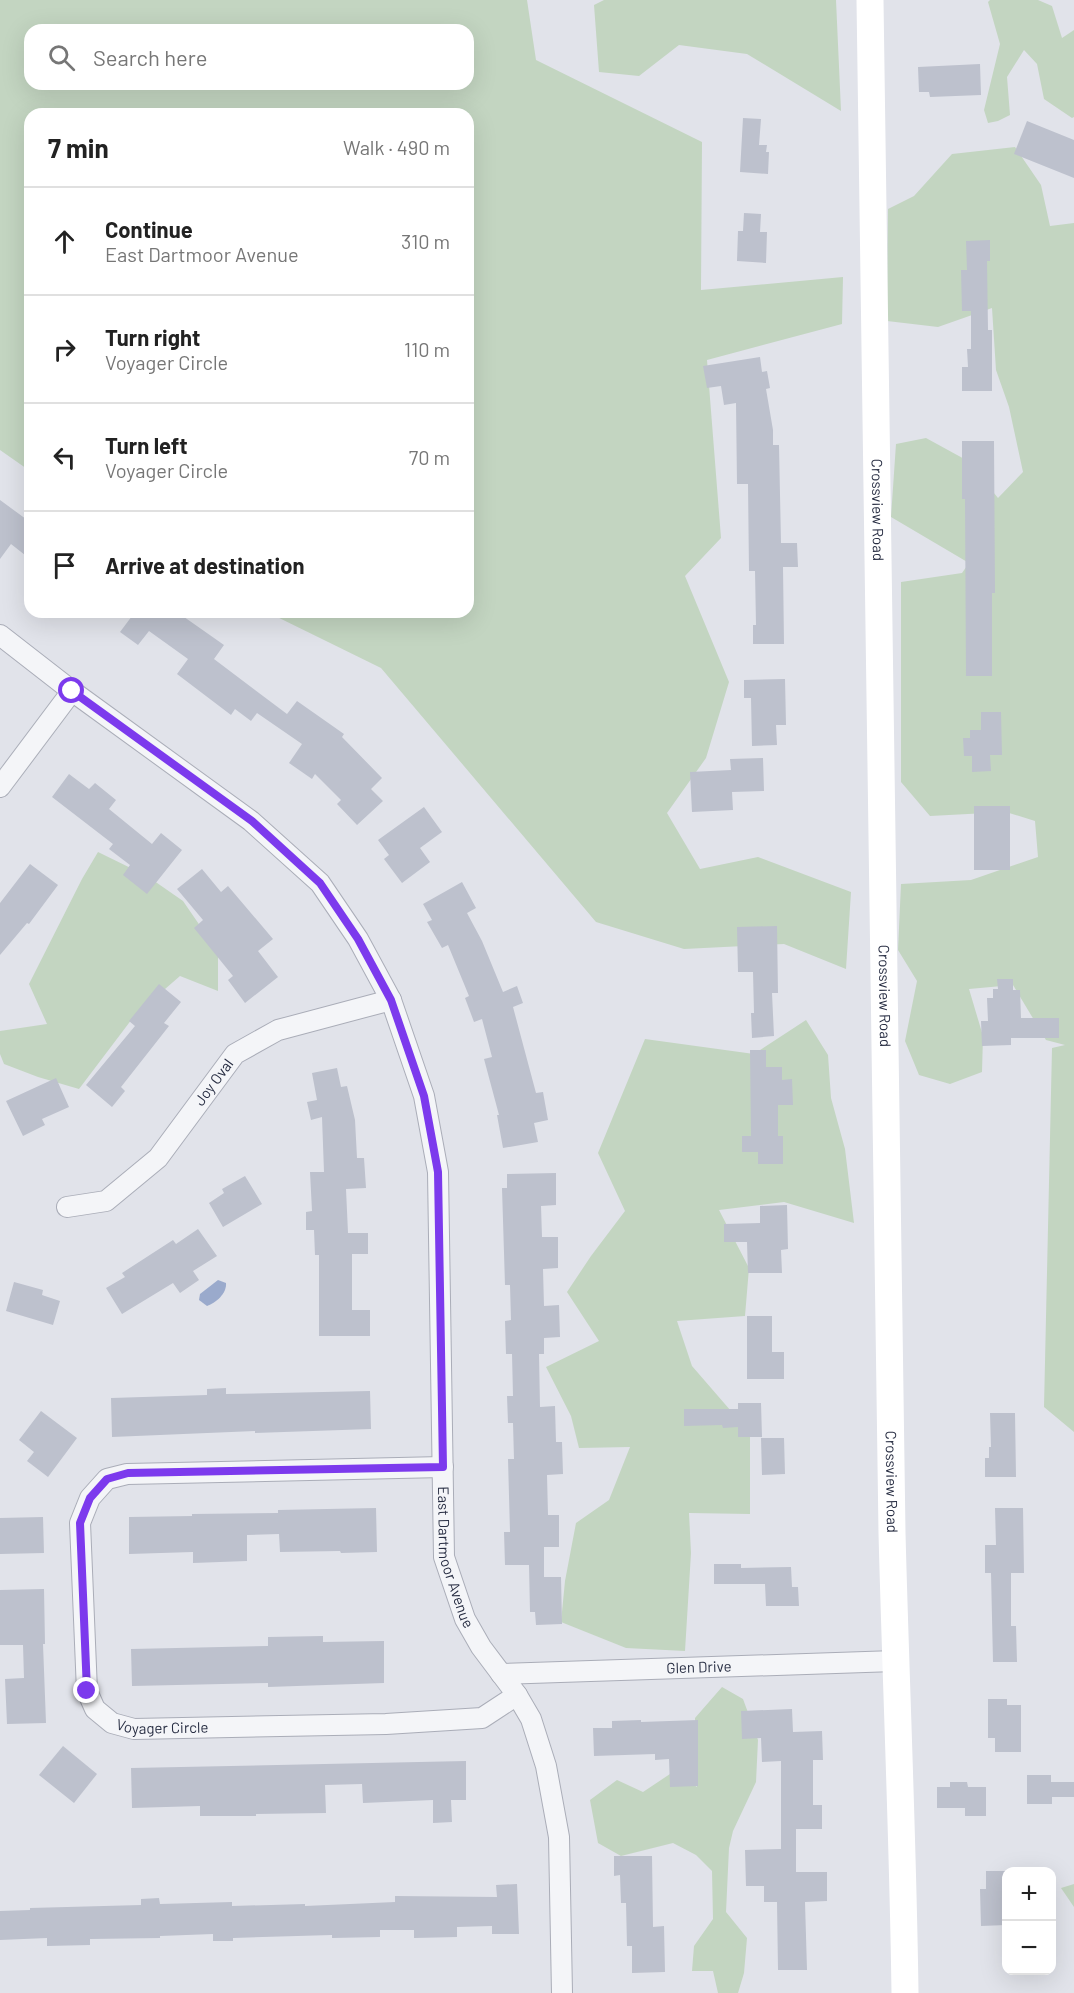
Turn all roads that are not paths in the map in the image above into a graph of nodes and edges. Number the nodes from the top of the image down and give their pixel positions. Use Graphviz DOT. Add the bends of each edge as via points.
graph roads {
  1 [pos="870,0"];
  2 [pos="0,635"];
  3 [pos="72,691"];
  4 [pos="0,787"];
  5 [pos="391,1000"];
  6 [pos="67,1207"];
  7 [pos="443,1467"];
  8 [pos="895,1661"];
  9 [pos="501,1674"];
  10 [pos="517,1695"];
  11 [pos="562,1993"];
  12 [pos="905,1993"];
  1 -- 8 [label="street, Crossview Road"];
  2 -- 3 [label="street, East Dartmoor Avenue"];
  3 -- 4 [label="street"];
  3 -- 5 [label="street, East Dartmoor Avenue" via="252,821 320,883 358,939"];
  5 -- 6 [label="street, Joy Oval" via="278,1030 235,1054 158,1158 106,1201"];
  5 -- 7 [label="street, East Dartmoor Avenue" via="424,1096 438,1172"];
  7 -- 9 [label="street, East Dartmoor Avenue" via="444,1557 465,1618"];
  7 -- 10 [label="street, Voyager Circle" via="128,1473 107,1479 90,1498 80,1523 87,1691 95,1709 112,1723 134,1729 483,1718"];
  8 -- 9 [label="street, Glen Drive"];
  8 -- 12 [label="street, Crossview Road"];
  9 -- 10 [label="street, East Dartmoor Avenue"];
  10 -- 11 [label="street, East Dartmoor Avenue" via="531,1719 546,1766 559,1838"];
}
